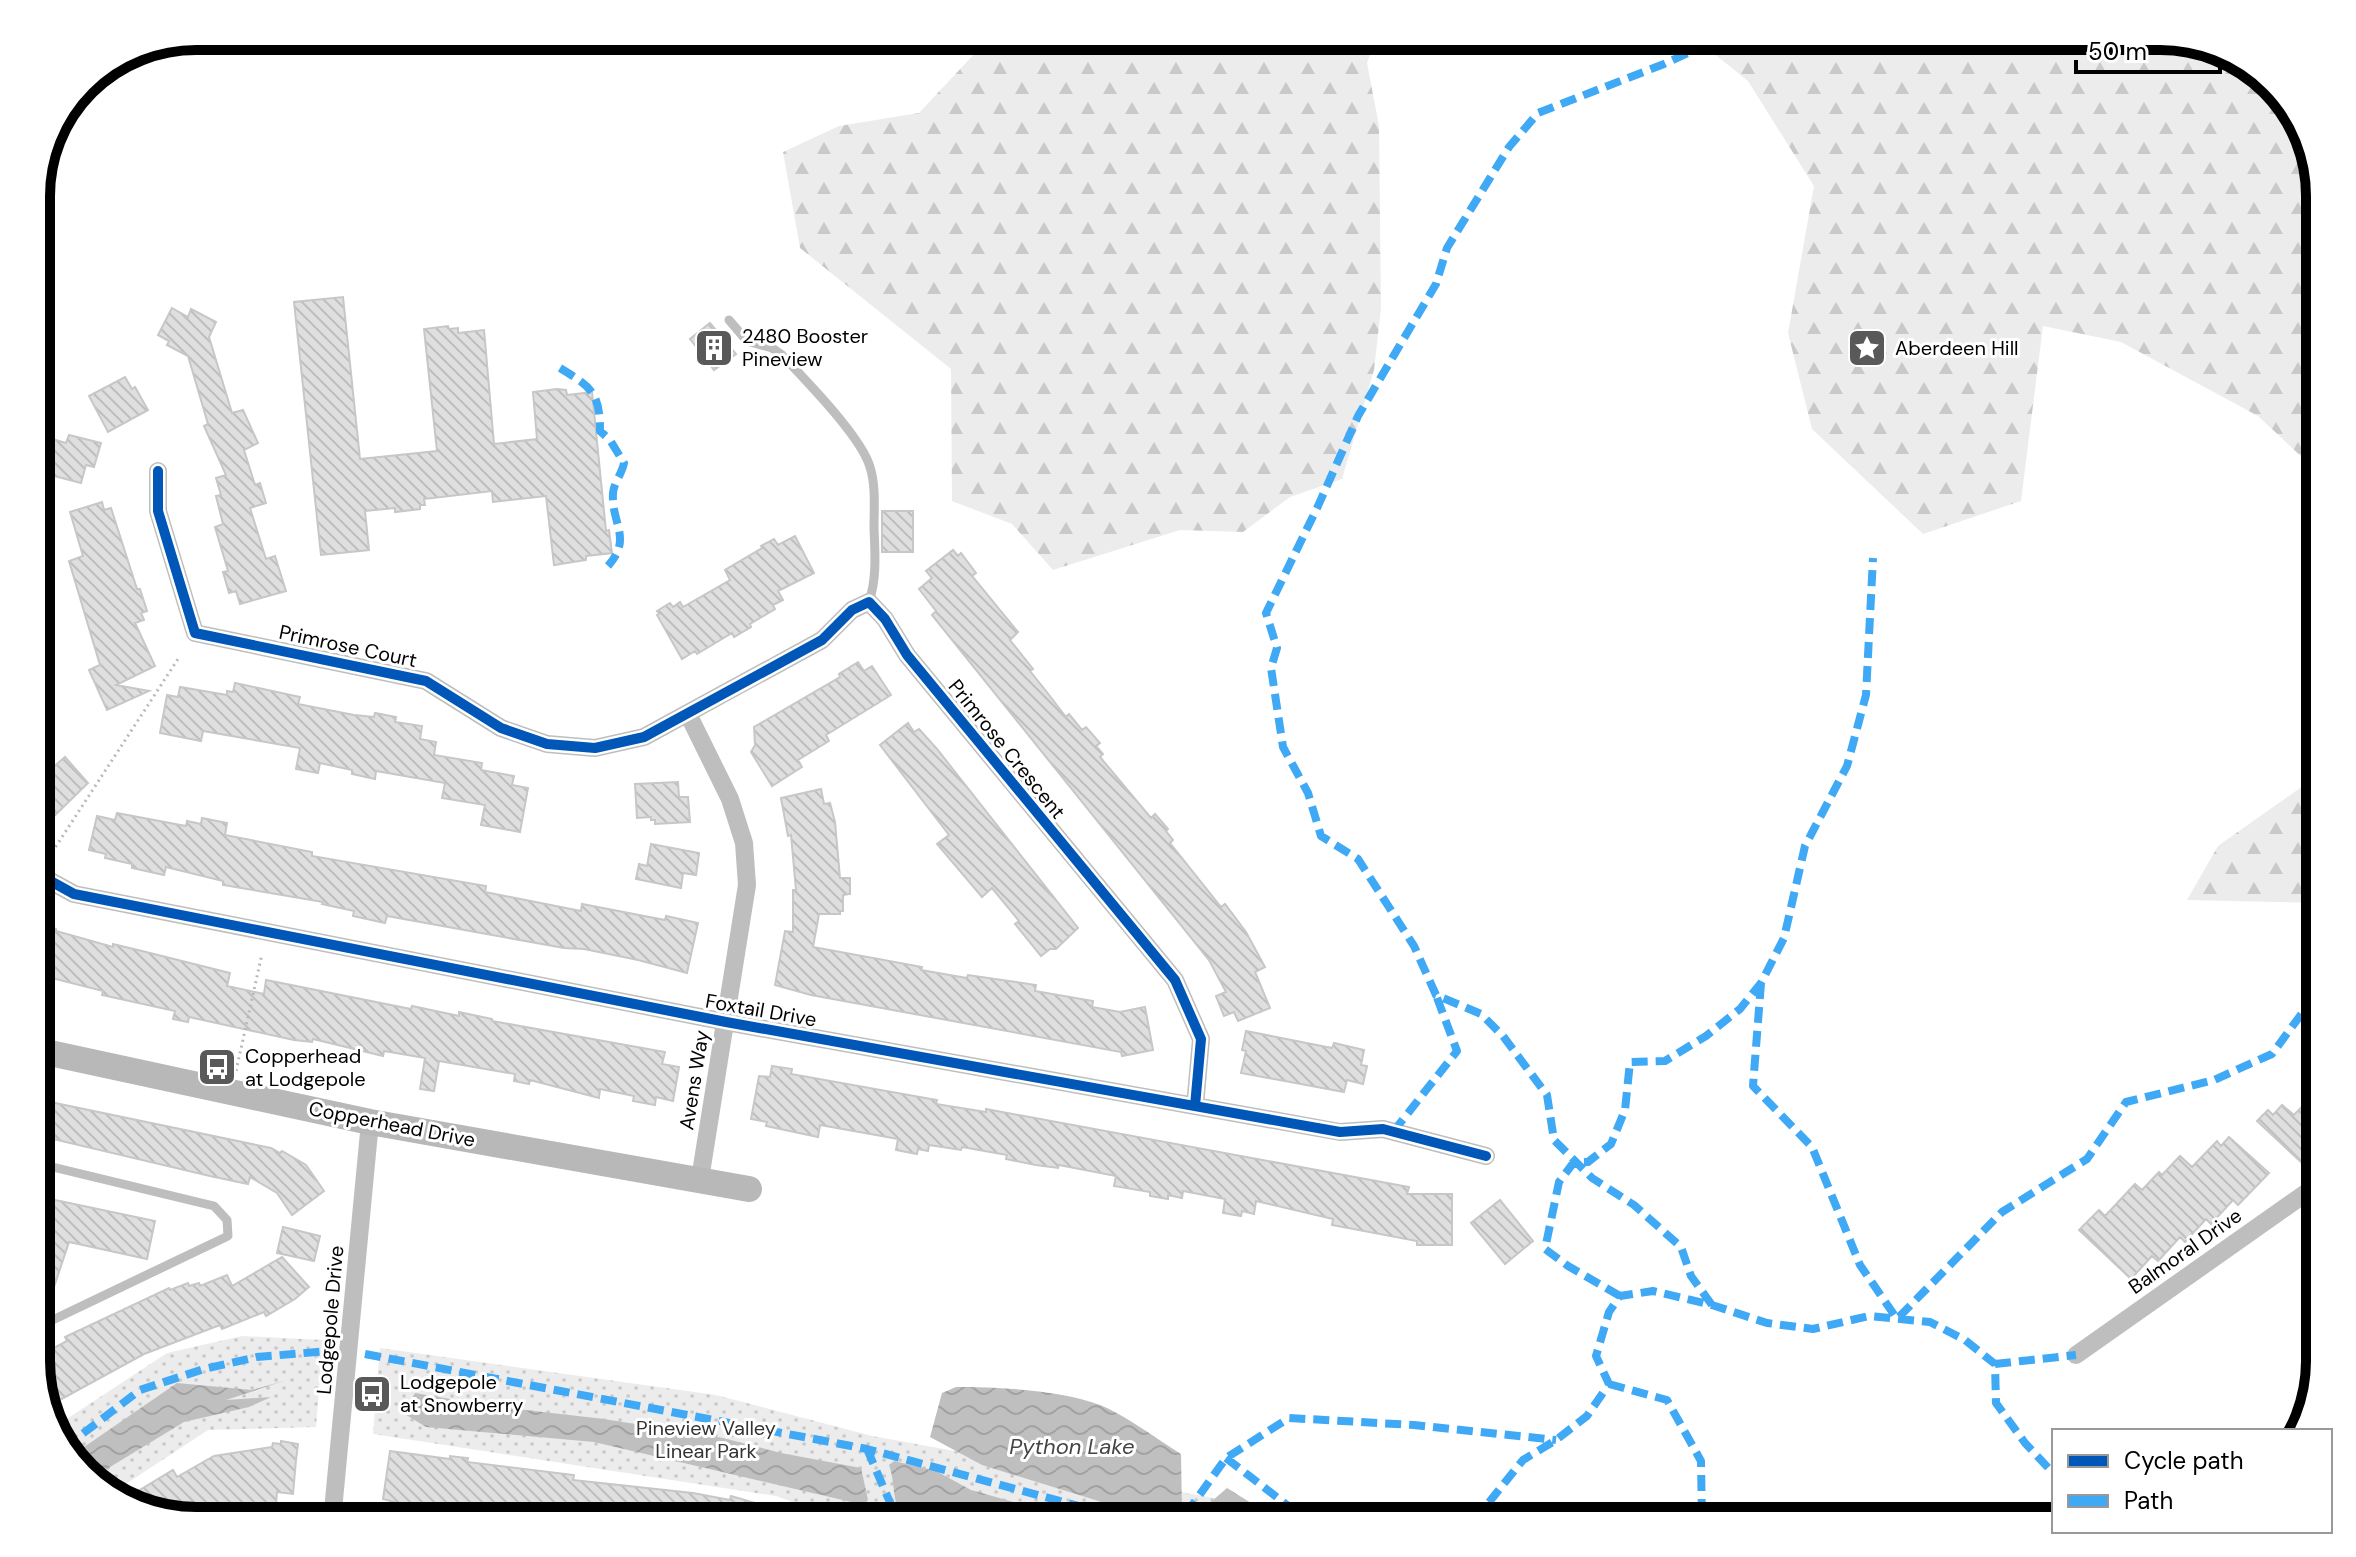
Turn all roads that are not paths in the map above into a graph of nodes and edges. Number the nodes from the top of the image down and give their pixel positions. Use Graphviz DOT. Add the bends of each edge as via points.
graph roads {
  1 [pos="729,320"];
  2 [pos="158,471"];
  3 [pos="869,602"];
  4 [pos="688,714"];
  5 [pos="50,881"];
  6 [pos="726,1022"];
  7 [pos="50,1053"];
  8 [pos="1195,1106"];
  9 [pos="370,1122"];
  10 [pos="1486,1156"];
  11 [pos="50,1166"];
  12 [pos="700,1179"];
  13 [pos="749,1189"];
  14 [pos="2306,1193"];
  15 [pos="50,1321"];
  16 [pos="2076,1355"];
  17 [pos="333,1507"];
  1 -- 3 [label="lane" via="747,341 782,355 866,456 875,536 875,584"];
  2 -- 4 [label="street, Primrose Court" via="158,511 195,633 426,681 501,728 547,744 595,748 644,737"];
  3 -- 4 [label="street" via="852,610 822,640"];
  3 -- 8 [label="street, Primrose Crescent" via="1175,980 1201,1039"];
  4 -- 6 [label="street, Avens Way" via="730,799 744,843 747,885"];
  5 -- 6 [label="street, Foxtail Drive" via="74,894"];
  6 -- 8 [label="street, Foxtail Drive"];
  6 -- 12 [label="street, Avens Way"];
  7 -- 9 [label="street, Copperhead Drive"];
  8 -- 10 [label="street, Foxtail Drive" via="1340,1132 1383,1129"];
  9 -- 12 [label="street, Copperhead Drive"];
  9 -- 17 [label="street, Lodgepole Drive"];
  11 -- 15 [label="lane" via="214,1206 227,1220 228,1236"];
  12 -- 13 [label="street, Copperhead Drive"];
  14 -- 16 [label="street, Balmoral Drive"];
}
